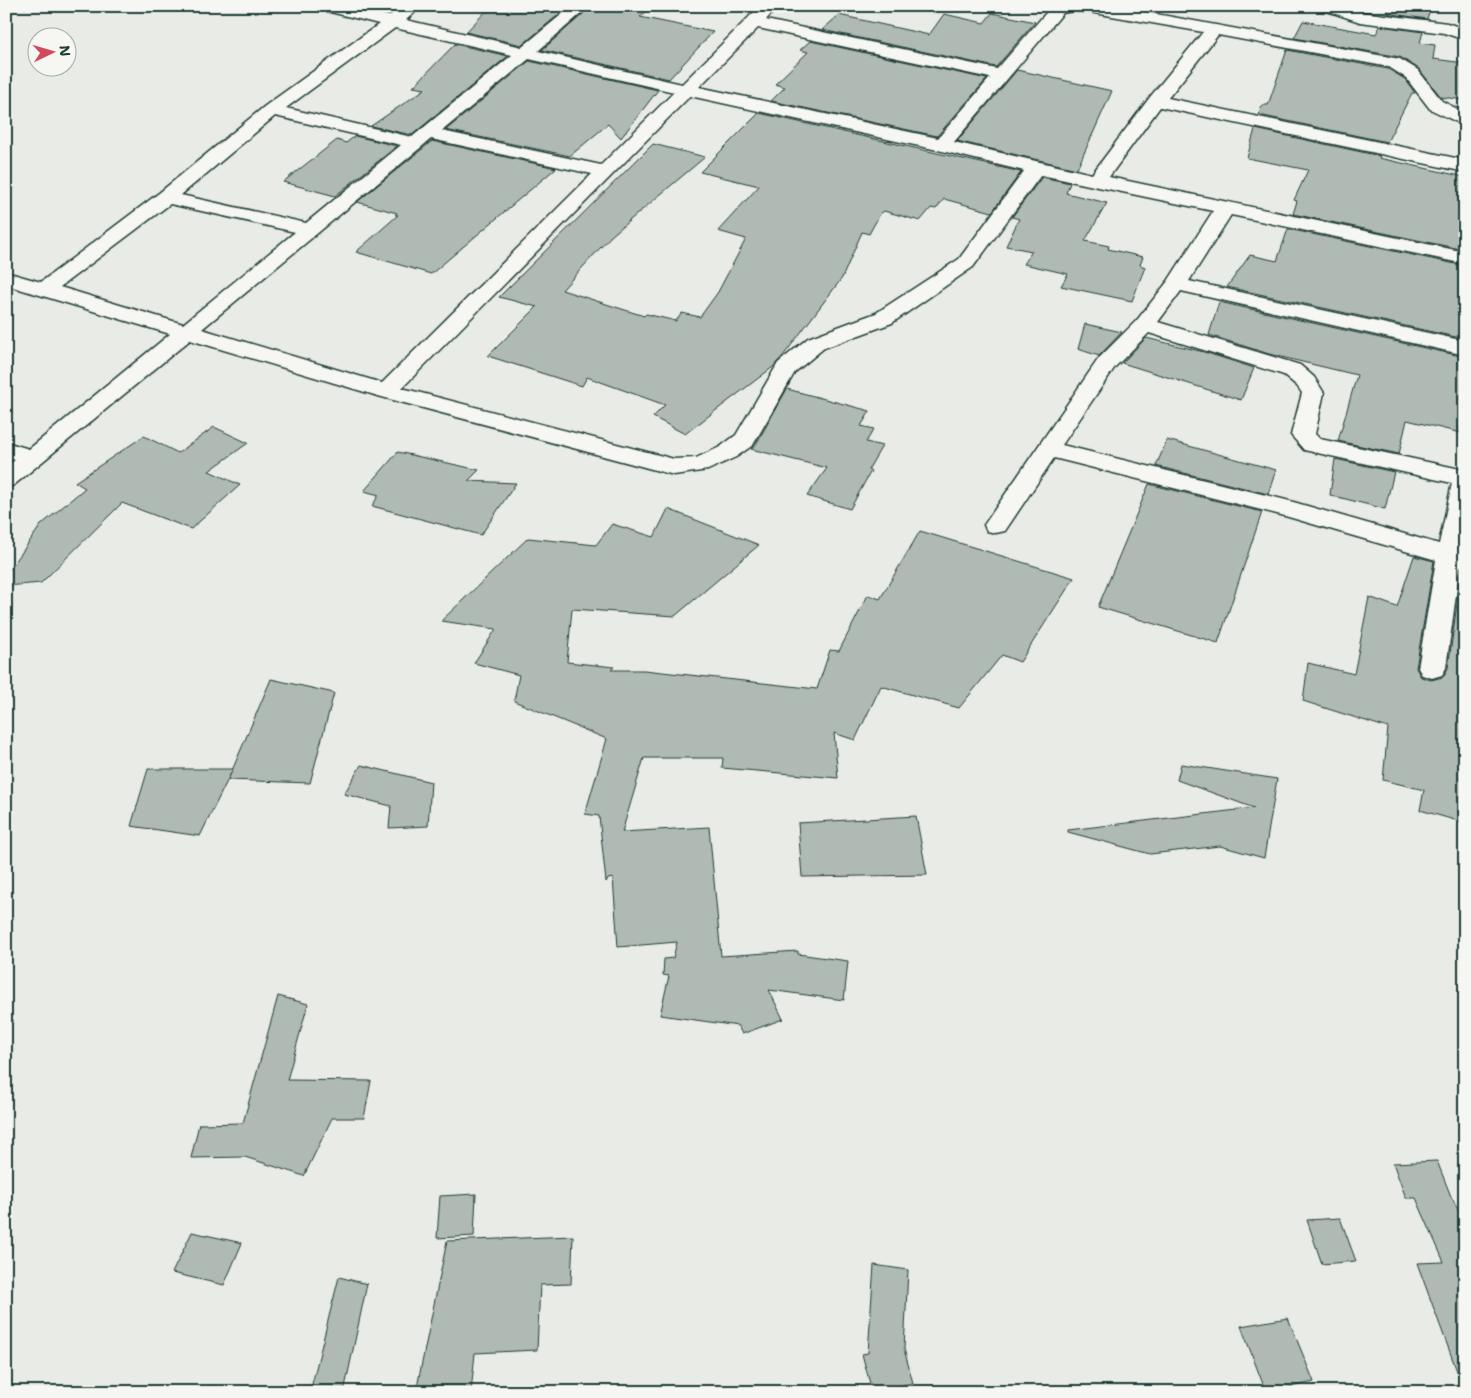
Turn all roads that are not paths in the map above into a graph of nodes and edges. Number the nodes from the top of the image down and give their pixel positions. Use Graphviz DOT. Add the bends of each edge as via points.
graph roads {
  1 [pos="324,6"];
  2 [pos="414,6"];
  3 [pos="582,6"];
  4 [pos="770,6"];
  5 [pos="1328,6"];
  6 [pos="392,21"];
  7 [pos="754,22"];
  8 [pos="1214,29"];
  9 [pos="1465,35"];
  10 [pos="526,52"];
  11 [pos="1000,75"];
  12 [pos="686,90"];
  13 [pos="1156,101"];
  14 [pos="271,110"];
  15 [pos="1465,121"];
  16 [pos="422,138"];
  17 [pos="942,145"];
  18 [pos="1465,166"];
  19 [pos="1036,168"];
  20 [pos="604,171"];
  21 [pos="1097,180"];
  22 [pos="166,197"];
  23 [pos="1226,207"];
  24 [pos="311,230"];
  25 [pos="1465,258"];
  26 [pos="6,278"];
  27 [pos="1176,284"];
  28 [pos="45,289"];
  29 [pos="1145,325"];
  30 [pos="188,332"];
  31 [pos="1465,348"];
  32 [pos="386,391"];
  33 [pos="6,449"];
  34 [pos="1047,449"];
  35 [pos="33,458"];
  36 [pos="1465,479"];
  37 [pos="6,480"];
  38 [pos="996,526"];
  39 [pos="1457,557"];
  40 [pos="1432,668"];
  1 -- 6 [label="street"];
  2 -- 6 [label="street"];
  3 -- 10 [label="street"];
  4 -- 7 [label="street"];
  5 -- 9 [label="street" via="1360,17 1447,28"];
  6 -- 10 [label="street"];
  6 -- 14 [label="street"];
  7 -- 11 [label="street"];
  7 -- 12 [label="street"];
  8 -- 11 [label="street" via="1072,6 1057,10"];
  8 -- 13 [label="street"];
  8 -- 15 [label="street" via="1394,63 1412,74 1436,105"];
  10 -- 12 [label="street"];
  10 -- 16 [label="street"];
  11 -- 17 [label="street"];
  12 -- 17 [label="street"];
  12 -- 20 [label="street"];
  13 -- 18 [label="street"];
  13 -- 21 [label="street"];
  14 -- 16 [label="street"];
  14 -- 22 [label="street"];
  16 -- 20 [label="street"];
  16 -- 24 [label="street"];
  17 -- 19 [label="street"];
  19 -- 21 [label="street"];
  19 -- 32 [label="street" via="966,263 884,318 816,343 786,368 744,440 728,452 700,465 674,467"];
  20 -- 32 [label="street"];
  21 -- 23 [label="street"];
  22 -- 24 [label="street"];
  22 -- 28 [label="street"];
  23 -- 25 [label="street"];
  23 -- 27 [label="street"];
  24 -- 30 [label="street"];
  26 -- 28 [label="street"];
  27 -- 29 [label="street"];
  27 -- 31 [label="street"];
  28 -- 30 [label="street"];
  29 -- 34 [label="street" via="1107,363"];
  29 -- 36 [label="street" via="1292,370 1313,393 1303,435 1312,445"];
  30 -- 32 [label="street"];
  30 -- 35 [label="street"];
  33 -- 35 [label="street"];
  34 -- 38 [label="street"];
  34 -- 39 [label="street" via="1290,509"];
  35 -- 37 [label="street"];
  36 -- 39 [label="street"];
  39 -- 40 [label="street"];
}
